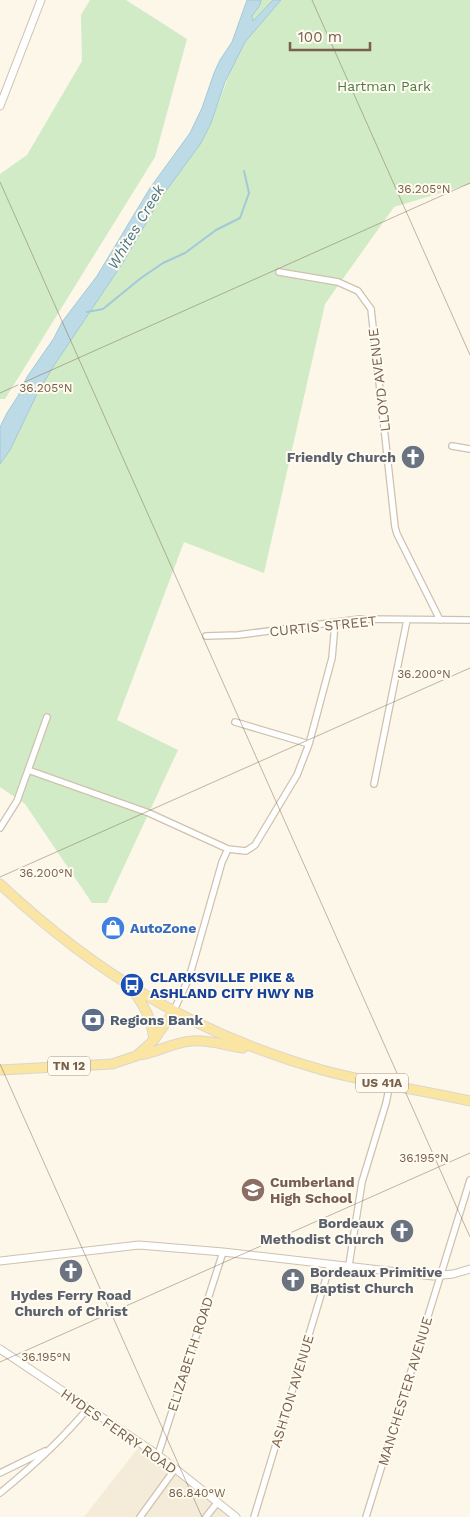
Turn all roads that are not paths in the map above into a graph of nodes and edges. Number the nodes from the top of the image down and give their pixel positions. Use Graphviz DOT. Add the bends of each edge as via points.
graph roads {
  1 [pos="41,0"];
  2 [pos="0,106"];
  3 [pos="279,272"];
  4 [pos="452,446"];
  5 [pos="470,449"];
  6 [pos="407,620"];
  7 [pos="440,620"];
  8 [pos="470,620"];
  9 [pos="335,623"];
  10 [pos="206,636"];
  11 [pos="46,717"];
  12 [pos="235,722"];
  13 [pos="309,744"];
  14 [pos="28,770"];
  15 [pos="374,784"];
  16 [pos="0,828"];
  17 [pos="228,848"];
  18 [pos="0,884"];
  19 [pos="131,987"];
  20 [pos="173,1012"];
  21 [pos="154,1040"];
  22 [pos="263,1052"];
  23 [pos="136,1056"];
  24 [pos="0,1070"];
  25 [pos="390,1084"];
  26 [pos="470,1102"];
  27 [pos="470,1180"];
  28 [pos="222,1252"];
  29 [pos="0,1261"];
  30 [pos="330,1265"];
  31 [pos="349,1265"];
  32 [pos="470,1269"];
  33 [pos="440,1276"];
  34 [pos="0,1349"];
  35 [pos="88,1408"];
  36 [pos="51,1449"];
  37 [pos="158,1455"];
  38 [pos="175,1470"];
  39 [pos="0,1473"];
  40 [pos="0,1493"];
  41 [pos="217,1503"];
  42 [pos="140,1517"];
  43 [pos="206,1517"];
  44 [pos="236,1517"];
  45 [pos="254,1517"];
  46 [pos="366,1517"];
  1 -- 2 [label="street"];
  3 -- 7 [label="street, LLOYD AVENUE" via="338,282 358,291 371,309 395,527"];
  4 -- 5 [label="street"];
  6 -- 7 [label="street, CURTIS STREET"];
  6 -- 9 [label="street, CURTIS STREET" via="360,619"];
  6 -- 15 [label="street"];
  7 -- 8 [label="street, CURTIS STREET"];
  9 -- 10 [label="street, CURTIS STREET"];
  9 -- 13 [label="street" via="332,658"];
  11 -- 14 [label="street"];
  12 -- 13 [label="street"];
  13 -- 17 [label="street" via="297,775 255,845 246,851"];
  14 -- 16 [label="street" via="17,801"];
  14 -- 17 [label="street" via="149,813"];
  17 -- 20 [label="street" via="189,978"];
  18 -- 19 [label="main road, US 41A" via="61,938"];
  19 -- 20 [label="main road, US 41A"];
  19 -- 21 [label="main road" via="147,1011"];
  20 -- 21 [label="main road, TN 12"];
  20 -- 22 [label="main road, US 41A"];
  21 -- 23 [label="main road, TN 12"];
  22 -- 23 [label="main road" via="191,1040 152,1054"];
  22 -- 25 [label="main road, US 41A" via="324,1070"];
  23 -- 24 [label="main road, TN 12" via="112,1064"];
  25 -- 26 [label="main road, US 41A"];
  25 -- 31 [label="street" via="362,1182"];
  27 -- 33 [label="street, MANCHESTER AVENUE"];
  28 -- 29 [label="street" via="139,1245"];
  28 -- 30 [label="street"];
  28 -- 37 [label="street, ELIZABETH ROAD"];
  30 -- 31 [label="street"];
  30 -- 45 [label="street, ASHTON AVENUE"];
  31 -- 33 [label="street"];
  32 -- 33 [label="street"];
  33 -- 46 [label="street, MANCHESTER AVENUE"];
  34 -- 35 [label="street, HYDES FERRY ROAD"];
  35 -- 36 [label="street"];
  35 -- 37 [label="street, HYDES FERRY ROAD"];
  36 -- 39 [label="street"];
  36 -- 40 [label="street"];
  37 -- 38 [label="street, HYDES FERRY ROAD"];
  38 -- 41 [label="street, HYDES FERRY ROAD"];
  38 -- 42 [label="street"];
  41 -- 43 [label="street"];
  41 -- 44 [label="street, HYDES FERRY ROAD"];
}
